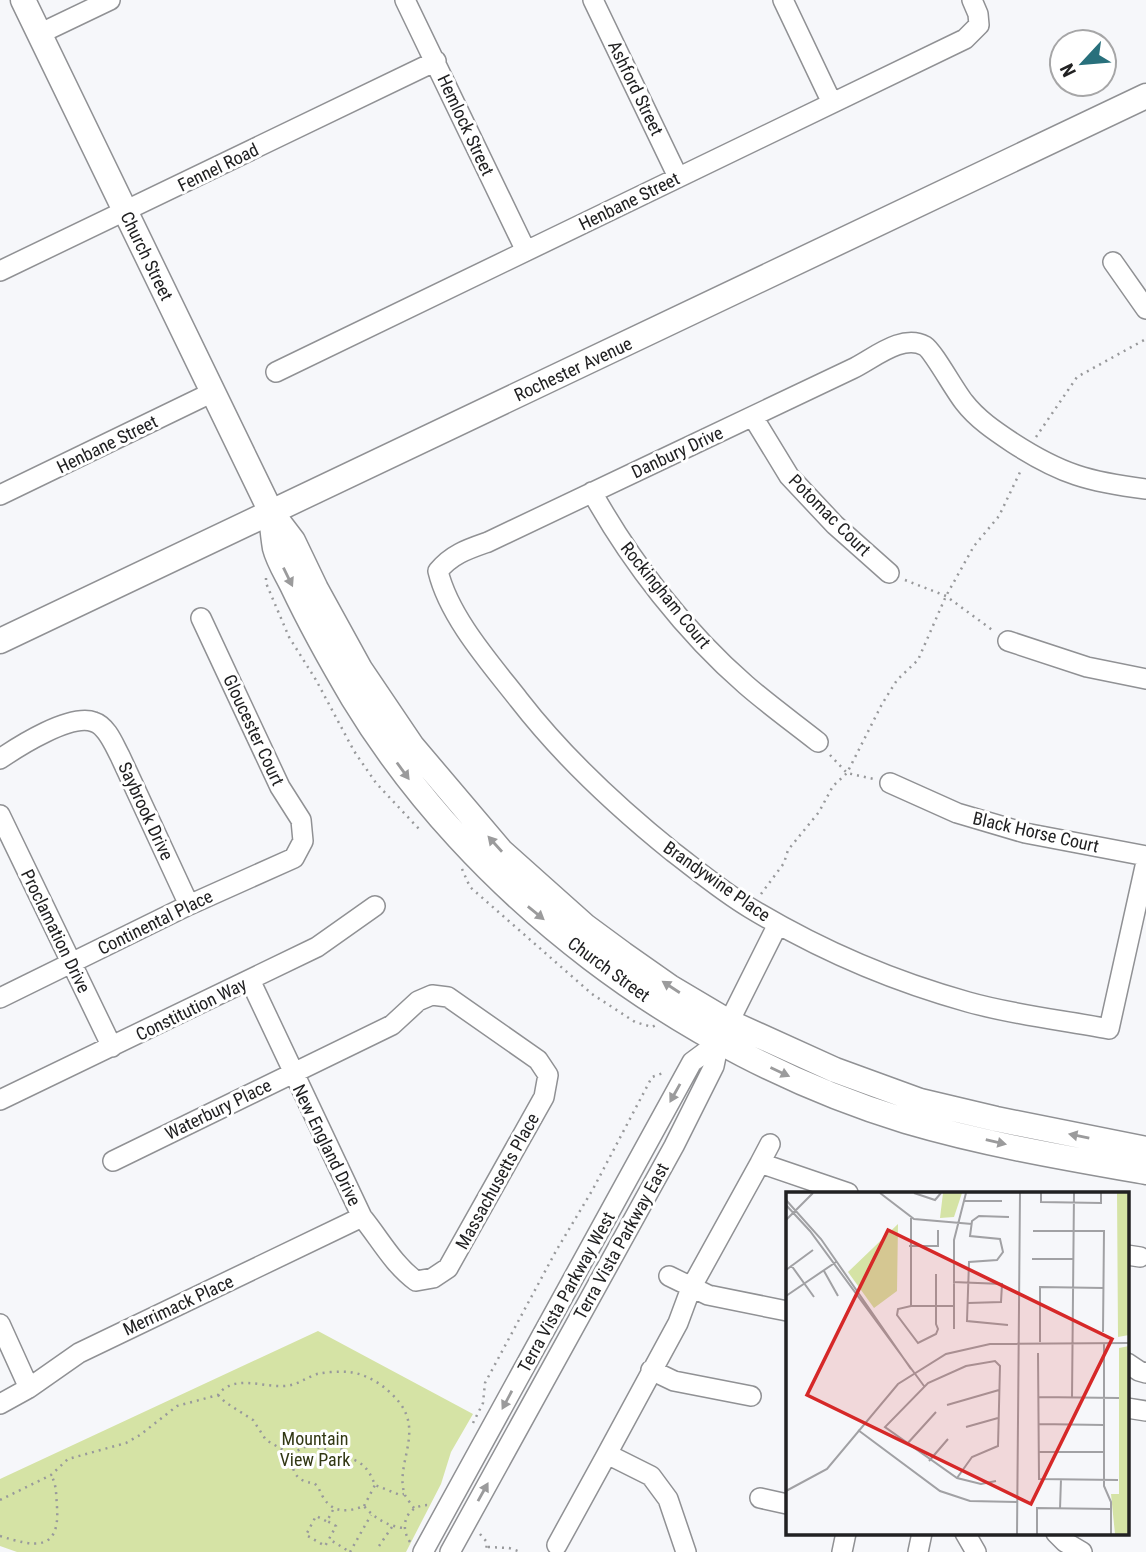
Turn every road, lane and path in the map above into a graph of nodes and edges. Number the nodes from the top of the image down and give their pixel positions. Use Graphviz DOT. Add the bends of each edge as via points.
graph roads {
  1 [pos="23,0"];
  2 [pos="110,0"];
  3 [pos="405,0"];
  4 [pos="593,0"];
  5 [pos="783,0"];
  6 [pos="972,0"];
  7 [pos="39,34"];
  8 [pos="436,61"];
  9 [pos="1146,96"];
  10 [pos="832,103"];
  11 [pos="678,177"];
  12 [pos="126,212"];
  13 [pos="526,251"];
  14 [pos="1113,262"];
  15 [pos="0,271"];
  16 [pos="1146,309"];
  17 [pos="1146,339"];
  18 [pos="276,372"];
  19 [pos="214,392"];
  20 [pos="753,417"];
  21 [pos="1028,453"];
  22 [pos="1146,489"];
  23 [pos="592,492"];
  24 [pos="0,495"];
  25 [pos="271,512"];
  26 [pos="438,571"];
  27 [pos="267,573"];
  28 [pos="889,573"];
  29 [pos="946,596"];
  30 [pos="201,618"];
  31 [pos="0,641"];
  32 [pos="1008,641"];
  33 [pos="1146,678"];
  34 [pos="818,742"];
  35 [pos="0,759"];
  36 [pos="847,773"];
  37 [pos="890,783"];
  38 [pos="0,815"];
  39 [pos="419,830"];
  40 [pos="303,841"];
  41 [pos="1146,856"];
  42 [pos="1146,862"];
  43 [pos="460,865"];
  44 [pos="761,894"];
  45 [pos="189,905"];
  46 [pos="375,906"];
  47 [pos="778,924"];
  48 [pos="71,964"];
  49 [pos="250,980"];
  50 [pos="0,998"];
  51 [pos="659,1023"];
  52 [pos="724,1032"];
  53 [pos="112,1046"];
  54 [pos="668,1071"];
  55 [pos="293,1073"];
  56 [pos="548,1075"];
  57 [pos="0,1100"];
  58 [pos="770,1144"];
  59 [pos="1146,1149"];
  60 [pos="113,1161"];
  61 [pos="760,1163"];
  62 [pos="1146,1172"];
  63 [pos="844,1192"];
  64 [pos="362,1217"];
  65 [pos="669,1276"];
  66 [pos="433,1278"];
  67 [pos="691,1288"];
  68 [pos="786,1311"];
  69 [pos="0,1324"];
  70 [pos="651,1370"];
  71 [pos="29,1388"];
  72 [pos="218,1395"];
  73 [pos="751,1396"];
  74 [pos="0,1404"];
  75 [pos="1128,1408"];
  76 [pos="1146,1411"];
  77 [pos="471,1427"];
  78 [pos="326,1449"];
  79 [pos="607,1454"];
  80 [pos="292,1455"];
  81 [pos="341,1456"];
  82 [pos="51,1475"];
  83 [pos="375,1485"];
  84 [pos="404,1494"];
  85 [pos="760,1498"];
  86 [pos="0,1500"];
  87 [pos="786,1504"];
  88 [pos="364,1506"];
  89 [pos="433,1506"];
  90 [pos="334,1508"];
  91 [pos="414,1508"];
  92 [pos="371,1515"];
  93 [pos="327,1521"];
  94 [pos="392,1527"];
  95 [pos="403,1528"];
  96 [pos="477,1532"];
  97 [pos="846,1534"];
  98 [pos="922,1534"];
  99 [pos="966,1534"];
  100 [pos="1057,1534"];
  101 [pos="0,1536"];
  102 [pos="329,1539"];
  103 [pos="557,1545"];
  104 [pos="379,1546"];
  105 [pos="418,1548"];
  106 [pos="487,1550"];
  107 [pos="350,1552"];
  108 [pos="450,1552"];
  109 [pos="521,1552"];
  110 [pos="686,1552"];
  111 [pos="842,1552"];
  112 [pos="918,1552"];
  113 [pos="976,1552"];
  114 [pos="1082,1552"];
  1 -- 7 [label="main road, Church Street"];
  2 -- 7 [label="street"];
  3 -- 8 [label="street, Hemlock Street"];
  4 -- 11 [label="street, Ashford Street"];
  5 -- 10 [label="street"];
  6 -- 10 [label="street, Henbane Street" via="979,25 965,39"];
  7 -- 12 [label="main road, Church Street"];
  8 -- 12 [label="street, Fennel Road"];
  8 -- 13 [label="street, Hemlock Street"];
  9 -- 25 [label="main road, Rochester Avenue"];
  10 -- 11 [label="street, Henbane Street"];
  11 -- 13 [label="street, Henbane Street"];
  12 -- 15 [label="street, Fennel Road"];
  12 -- 19 [label="main road, Church Street"];
  13 -- 18 [label="street, Henbane Street"];
  14 -- 16 [label="street"];
  17 -- 21 [label="path" via="1077,377"];
  19 -- 24 [label="street, Henbane Street"];
  19 -- 25 [label="main road, Church Street"];
  20 -- 21 [label="street, Danbury Drive" via="893,346 919,343 929,348 969,409"];
  20 -- 23 [label="street, Danbury Drive"];
  20 -- 28 [label="street, Potomac Court" via="789,476"];
  21 -- 22 [label="street" via="1069,474"];
  21 -- 29 [label="path" via="999,516 974,546"];
  23 -- 26 [label="street, Danbury Drive" via="459,552"];
  23 -- 34 [label="street, Rockingham Court" via="612,529 685,625 745,685"];
  25 -- 31 [label="main road, Rochester Avenue"];
  25 -- 52 [label="main road, Church Street" via="275,550 303,608 364,715 422,797 525,904 609,971"];
  26 -- 47 [label="street, Brandywine Place" via="443,591 458,616 549,739 617,806 747,907"];
  27 -- 39 [label="path" via="266,583 289,637 354,751"];
  28 -- 29 [label="path"];
  29 -- 32 [label="path"];
  29 -- 36 [label="path" via="918,660 881,704"];
  30 -- 40 [label="street, Gloucester Court" via="280,787 301,820"];
  32 -- 33 [label="street" via="1087,667"];
  34 -- 36 [label="path"];
  35 -- 45 [label="street, Saybrook Drive" via="22,743 77,720 95,722 115,745"];
  36 -- 37 [label="path"];
  36 -- 44 [label="path" via="833,786"];
  37 -- 41 [label="street, Black Horse Court" via="957,813 1025,833"];
  38 -- 48 [label="street, Proclamation Drive"];
  40 -- 45 [label="street, Continental Place" via="294,858"];
  42 -- 47 [label="street, Brandywine Place" via="1109,1029 972,1003 916,986"];
  43 -- 51 [label="path" via="470,887 592,994 635,1022 652,1027"];
  45 -- 48 [label="street, Continental Place"];
  46 -- 49 [label="street, Constitution Way" via="317,947"];
  47 -- 52 [label="street, Terra Vista Parkway East"];
  48 -- 50 [label="street, Continental Place"];
  48 -- 53 [label="street, Proclamation Drive"];
  49 -- 53 [label="street, Constitution Way"];
  49 -- 55 [label="street, New England Drive"];
  59 -- 52 [label="main road, Church Street, one-way" via="920,1101"];
  52 -- 62 [label="main road, Church Street, one-way" via="797,1081 908,1121"];
  52 -- 105 [label="street, Terra Vista Parkway West, one-way" via="692,1062"];
  108 -- 52 [label="street, Terra Vista Parkway East, one-way" via="674,1146 715,1066"];
  53 -- 57 [label="street, Constitution Way"];
  54 -- 77 [label="path" via="652,1077 485,1383 483,1403"];
  55 -- 56 [label="street, Waterbury Place" via="392,1024 432,995 448,998 538,1060"];
  55 -- 60 [label="street, Waterbury Place"];
  55 -- 64 [label="street, New England Drive"];
  56 -- 66 [label="street, Massachusetts Place" via="544,1097 449,1268"];
  58 -- 61 [label="street"];
  61 -- 63 [label="street"];
  61 -- 67 [label="street"];
  64 -- 66 [label="street, New England Drive" via="399,1269 416,1281"];
  64 -- 71 [label="street, Merrimack Place" via="79,1353"];
  65 -- 67 [label="street"];
  67 -- 68 [label="street"];
  67 -- 70 [label="street"];
  69 -- 71 [label="street"];
  70 -- 73 [label="street" via="674,1381"];
  70 -- 79 [label="street"];
  71 -- 74 [label="street, Merrimack Place"];
  72 -- 80 [label="path" via="253,1420 266,1440"];
  72 -- 82 [label="path" via="177,1406 126,1443 68,1459"];
  72 -- 84 [label="path" via="243,1382 291,1386 316,1375 350,1372 373,1379 400,1403 406,1416 410,1434"];
  75 -- 76 [label="street"];
  78 -- 80 [label="path" via="312,1444"];
  78 -- 81 [label="path" via="332,1460"];
  78 -- 81 [label="path" via="338,1444"];
  79 -- 103 [label="street"];
  79 -- 110 [label="street" via="651,1476 668,1499"];
  80 -- 90 [label="path" via="295,1475 314,1483"];
  81 -- 83 [label="path" via="361,1461"];
  82 -- 86 [label="path"];
  82 -- 101 [label="path" via="56,1482 56,1534 49,1542 31,1546"];
  83 -- 84 [label="path"];
  83 -- 88 [label="path"];
  84 -- 91 [label="path"];
  85 -- 87 [label="street"];
  88 -- 90 [label="path" via="344,1512"];
  88 -- 92 [label="path"];
  89 -- 91 [label="path"];
  90 -- 93 [label="path"];
  91 -- 95 [label="path"];
  92 -- 94 [label="path"];
  92 -- 107 [label="path"];
  93 -- 102 [label="path" via="336,1526"];
  93 -- 102 [label="path" via="316,1516 306,1535 325,1546"];
  94 -- 95 [label="path"];
  94 -- 104 [label="path"];
  95 -- 105 [label="path"];
  96 -- 106 [label="path"];
  97 -- 111 [label="street"];
  98 -- 112 [label="street"];
  99 -- 113 [label="street"];
  100 -- 114 [label="street"];
  102 -- 107 [label="path"];
  106 -- 109 [label="path"];
}
